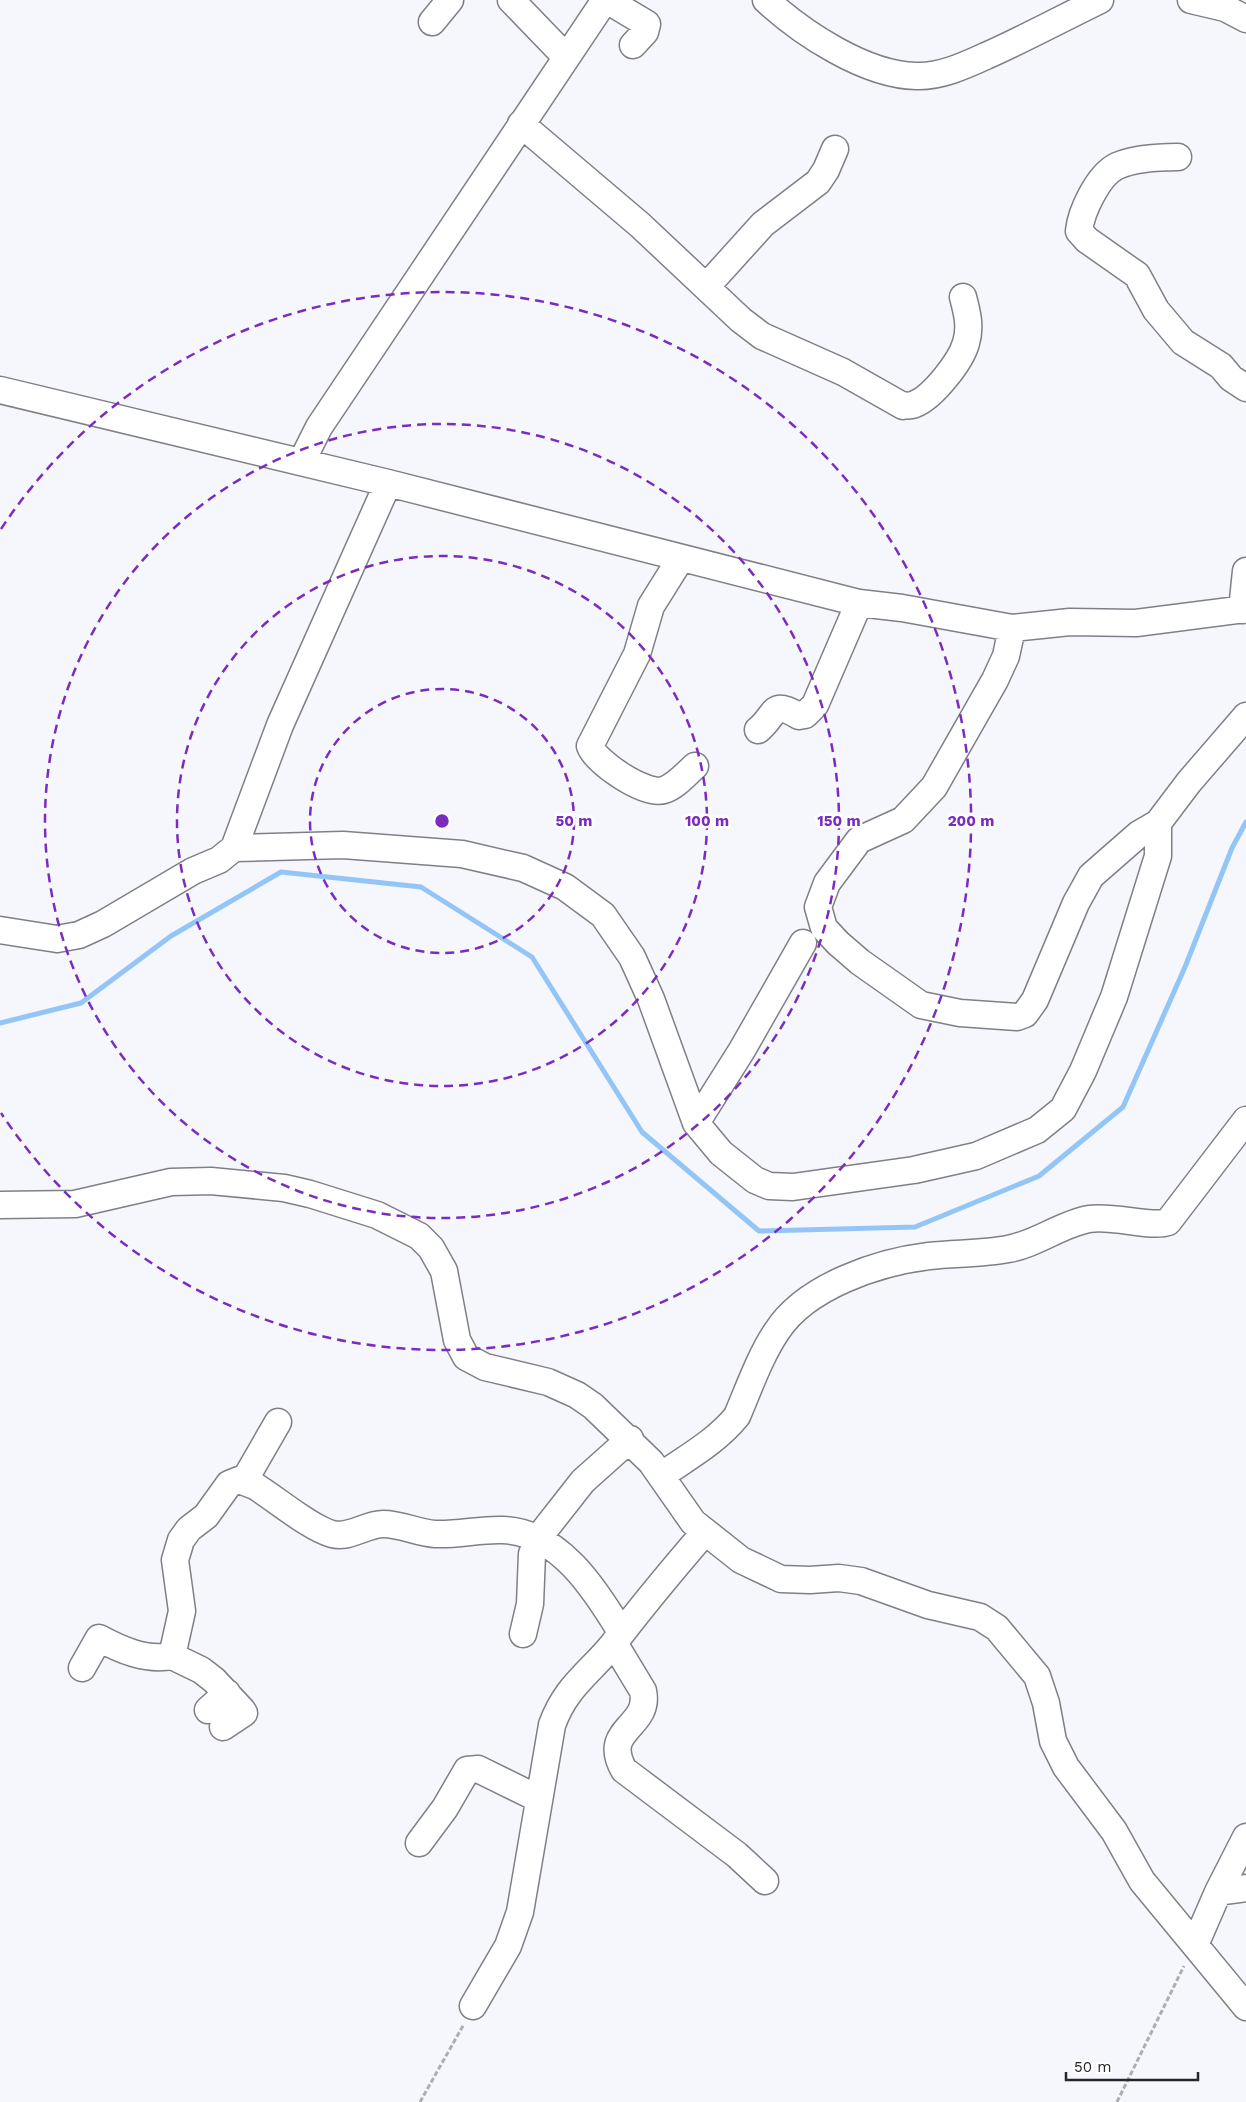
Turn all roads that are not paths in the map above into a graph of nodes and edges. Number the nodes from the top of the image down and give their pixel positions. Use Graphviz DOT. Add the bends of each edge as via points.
graph roads {
  1 [pos="450,0"];
  2 [pos="511,0"];
  3 [pos="606,0"];
  4 [pos="766,0"];
  5 [pos="1100,0"];
  6 [pos="1190,0"];
  7 [pos="1246,19"];
  8 [pos="432,22"];
  9 [pos="633,45"];
  10 [pos="566,57"];
  11 [pos="521,124"];
  12 [pos="835,149"];
  13 [pos="1178,156"];
  14 [pos="706,287"];
  15 [pos="963,297"];
  16 [pos="1246,388"];
  17 [pos="0,390"];
  18 [pos="302,461"];
  19 [pos="388,482"];
  20 [pos="681,558"];
  21 [pos="1246,571"];
  22 [pos="859,603"];
  23 [pos="1244,609"];
  24 [pos="1012,628"];
  25 [pos="1246,716"];
  26 [pos="758,730"];
  27 [pos="695,766"];
  28 [pos="1158,823"];
  29 [pos="234,848"];
  30 [pos="0,930"];
  31 [pos="803,943"];
  32 [pos="1246,1120"];
  33 [pos="696,1123"];
  34 [pos="0,1205"];
  35 [pos="278,1422"];
  36 [pos="630,1439"];
  37 [pos="662,1475"];
  38 [pos="244,1481"];
  39 [pos="704,1533"];
  40 [pos="539,1537"];
  41 [pos="523,1634"];
  42 [pos="617,1637"];
  43 [pos="172,1656"];
  44 [pos="82,1668"];
  45 [pos="219,1710"];
  46 [pos="539,1799"];
  47 [pos="1246,1837"];
  48 [pos="419,1843"];
  49 [pos="765,1881"];
  50 [pos="1246,1888"];
  51 [pos="1218,1892"];
  52 [pos="1195,1945"];
  53 [pos="1244,2002"];
  54 [pos="473,2006"];
  1 -- 8 [label="street"];
  2 -- 10 [label="street"];
  3 -- 9 [label="street" via="647,24 645,32"];
  3 -- 10 [label="street"];
  4 -- 5 [label="street" via="824,42 870,67 916,76 968,65"];
  6 -- 7 [label="street" via="1225,8"];
  10 -- 11 [label="street"];
  11 -- 14 [label="street" via="640,225"];
  11 -- 18 [label="street" via="319,427"];
  12 -- 14 [label="street" via="818,182 763,224"];
  13 -- 16 [label="street" via="1160,156 1115,166 1099,183 1085,206 1079,232 1137,275 1156,310 1183,342 1221,366"];
  14 -- 15 [label="street" via="762,336 843,372 903,406 915,404 934,392 960,357 967,342 968,319"];
  17 -- 18 [label="street"];
  18 -- 19 [label="street"];
  19 -- 20 [label="street"];
  19 -- 29 [label="street" via="280,725"];
  20 -- 22 [label="street"];
  20 -- 27 [label="street" via="651,606 637,654 590,746 602,762 655,792 671,786"];
  21 -- 23 [label="street"];
  22 -- 24 [label="street"];
  22 -- 26 [label="street" via="810,712 799,716 777,708"];
  23 -- 24 [label="street" via="1136,623 1070,622"];
  24 -- 28 [label="street" via="1006,656 995,680 931,791 903,820 859,840 828,883 818,907 824,928 860,962 921,1005 960,1013 1017,1017 1031,1008 1076,903 1092,876 1140,834"];
  25 -- 28 [label="street"];
  28 -- 33 [label="street" via="1158,856 1114,998 1063,1109 1037,1130 1010,1144 960,1161 860,1179 782,1187 769,1186 739,1169"];
  29 -- 30 [label="street" via="219,860 193,871 79,935 57,939"];
  29 -- 33 [label="street" via="343,845 462,854 523,868 565,887 603,914 632,957 651,999"];
  31 -- 33 [label="street"];
  32 -- 37 [label="street" via="1168,1222 1088,1219 1020,1247 905,1260 865,1271 827,1288 798,1307 777,1330 737,1416 730,1424"];
  34 -- 36 [label="street" via="75,1204 171,1182 204,1181 284,1188 377,1215 419,1236 438,1259 448,1283 457,1340 466,1357 484,1367 562,1388 593,1406"];
  35 -- 38 [label="street"];
  36 -- 37 [label="street"];
  36 -- 40 [label="street" via="583,1480"];
  37 -- 39 [label="street" via="682,1510"];
  38 -- 40 [label="street" via="332,1534 346,1534 382,1524 435,1534 503,1530"];
  38 -- 43 [label="street" via="233,1482 224,1489 206,1516 189,1529 178,1546 175,1567 182,1611"];
  39 -- 42 [label="street"];
  39 -- 52 [label="street" via="771,1576 789,1580 839,1578 861,1581 928,1605 980,1616 997,1628 1037,1676 1053,1742 1066,1767 1114,1832 1142,1881"];
  40 -- 41 [label="street" via="532,1554 530,1604"];
  40 -- 42 [label="street" via="588,1583"];
  42 -- 46 [label="street" via="573,1685 556,1712"];
  42 -- 49 [label="street" via="644,1698 639,1715 617,1745 617,1758 624,1770 737,1855"];
  43 -- 44 [label="street" via="138,1655 99,1638"];
  43 -- 45 [label="street" via="201,1670"];
  46 -- 48 [label="street" via="478,1769 467,1770"];
  46 -- 54 [label="street" via="530,1863 515,1930"];
  47 -- 51 [label="street"];
  50 -- 51 [label="street"];
  51 -- 52 [label="street"];
  52 -- 53 [label="street"];
}
